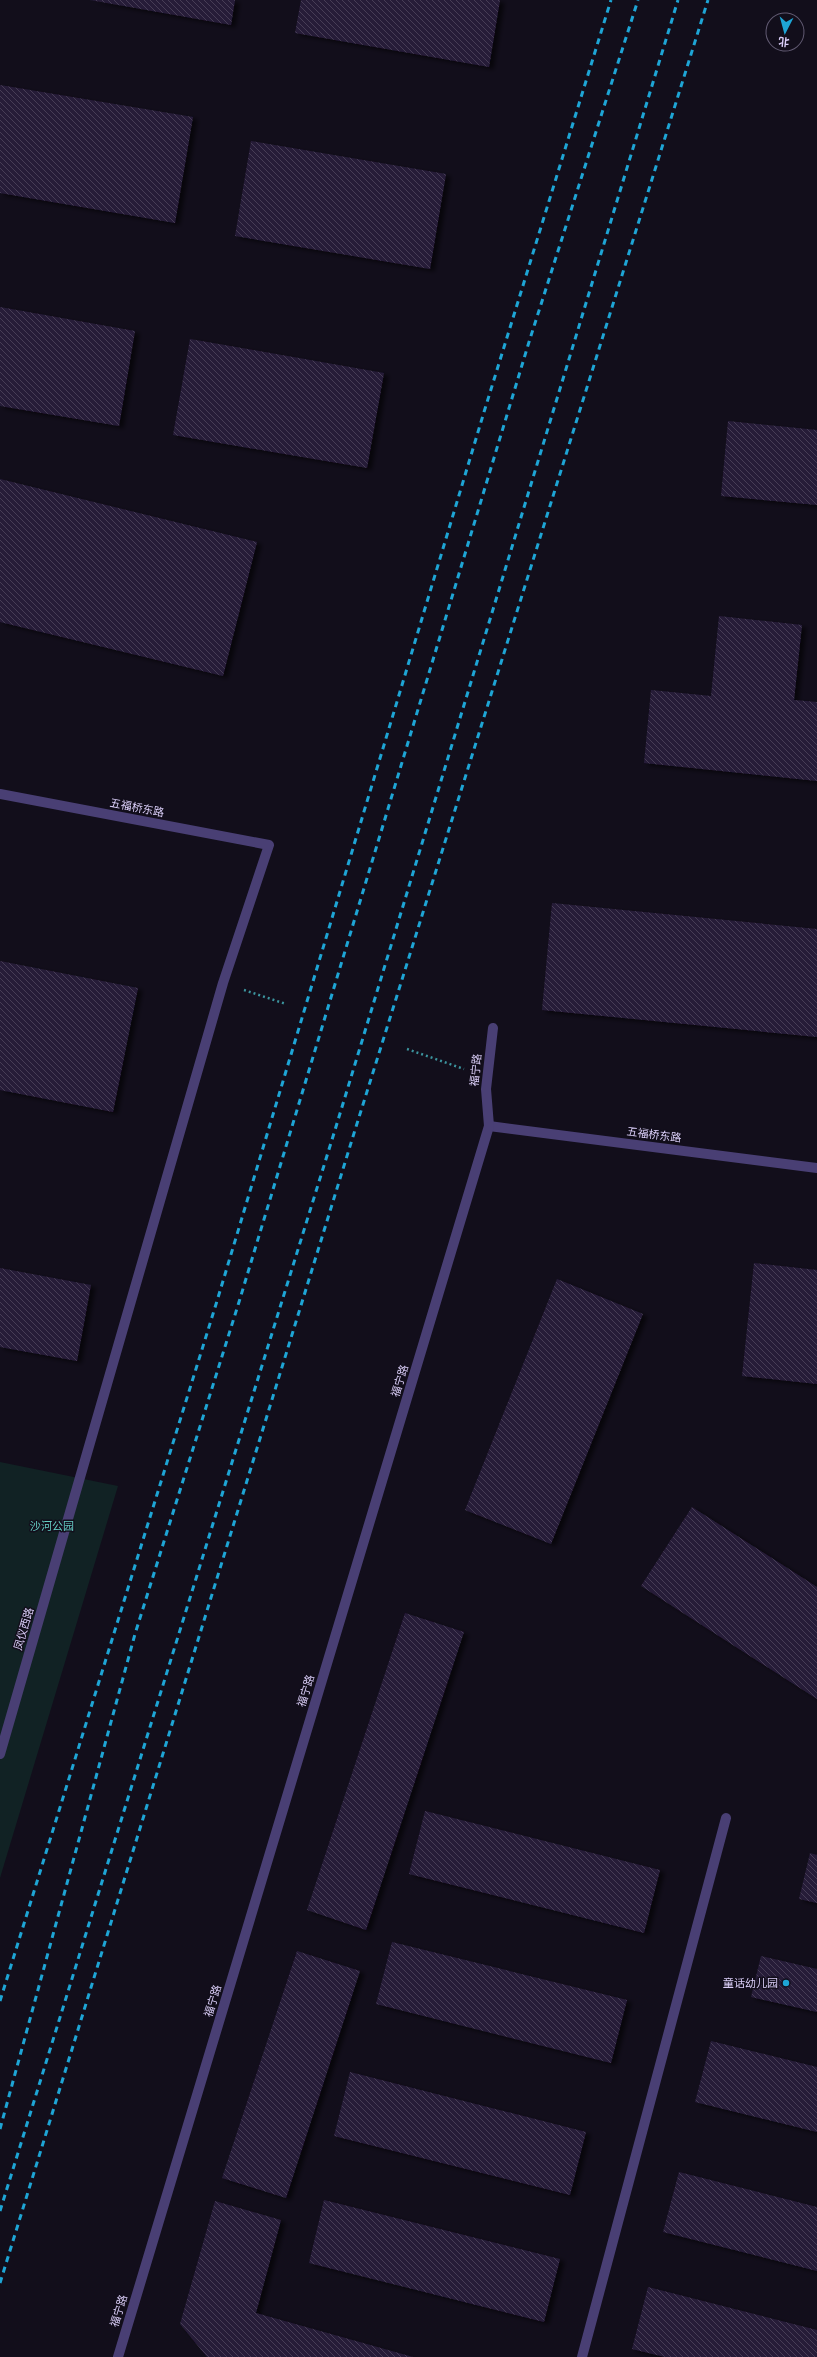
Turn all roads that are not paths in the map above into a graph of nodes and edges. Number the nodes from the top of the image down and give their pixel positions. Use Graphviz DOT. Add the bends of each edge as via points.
graph roads {
  1 [pos="0,794"];
  2 [pos="269,845"];
  3 [pos="493,1028"];
  4 [pos="489,1126"];
  5 [pos="817,1168"];
  6 [pos="0,1754"];
  7 [pos="726,1818"];
  8 [pos="118,2357"];
  9 [pos="582,2357"];
  1 -- 2 [label="street, 五福桥东路"];
  2 -- 6 [label="street, 凤仪西路" via="223,983"];
  3 -- 4 [label="street, 福宁路" via="486,1089"];
  4 -- 5 [label="street, 五福桥东路"];
  4 -- 8 [label="street, 福宁路"];
  7 -- 9 [label="street"];
}
